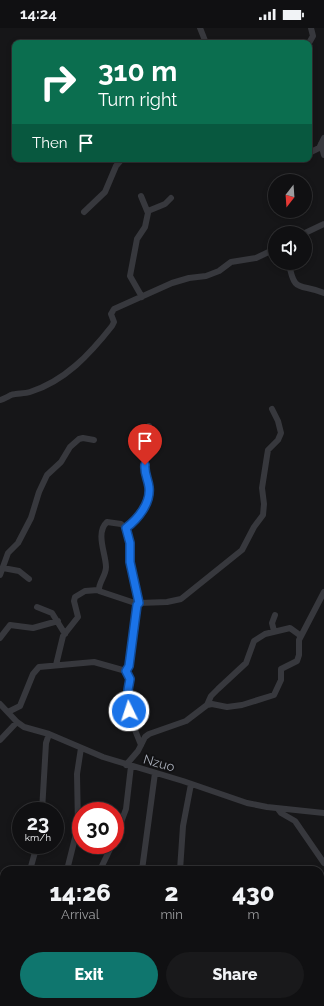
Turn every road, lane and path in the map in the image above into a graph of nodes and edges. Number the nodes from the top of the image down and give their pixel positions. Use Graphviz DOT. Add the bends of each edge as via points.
graph roads {
  1 [pos="200,28"];
  2 [pos="311,28"];
  3 [pos="205,40"];
  4 [pos="310,40"];
  5 [pos="322,141"];
  6 [pos="312,152"];
  7 [pos="324,155"];
  8 [pos="119,162"];
  9 [pos="141,196"];
  10 [pos="171,198"];
  11 [pos="148,211"];
  12 [pos="84,212"];
  13 [pos="324,224"];
  14 [pos="312,230"];
  15 [pos="268,252"];
  16 [pos="291,270"];
  17 [pos="324,292"];
  18 [pos="142,297"];
  19 [pos="0,400"];
  20 [pos="272,410"];
  21 [pos="149,426"];
  22 [pos="94,440"];
  23 [pos="126,528"];
  24 [pos="3,568"];
  25 [pos="0,575"];
  26 [pos="29,579"];
  27 [pos="98,590"];
  28 [pos="324,592"];
  29 [pos="138,604"];
  30 [pos="37,607"];
  31 [pos="275,615"];
  32 [pos="58,621"];
  33 [pos="274,631"];
  34 [pos="65,634"];
  35 [pos="301,636"];
  36 [pos="0,638"];
  37 [pos="56,665"];
  38 [pos="126,671"];
  39 [pos="0,704"];
  40 [pos="207,706"];
  41 [pos="8,712"];
  42 [pos="17,722"];
  43 [pos="49,734"];
  44 [pos="0,740"];
  45 [pos="142,745"];
  46 [pos="81,748"];
  47 [pos="129,765"];
  48 [pos="155,773"];
  49 [pos="191,784"];
  50 [pos="43,802"];
  51 [pos="278,809"];
  52 [pos="324,813"];
  53 [pos="124,814"];
  54 [pos="34,854"];
  55 [pos="108,854"];
  56 [pos="324,863"];
  57 [pos="31,866"];
  58 [pos="68,866"];
  59 [pos="102,866"];
  60 [pos="143,866"];
  61 [pos="180,866"];
  1 -- 3 [label="street"];
  2 -- 4 [label="street"];
  5 -- 6 [label="street" via="319,148"];
  5 -- 7 [label="street"];
  8 -- 12 [label="street" via="105,192"];
  9 -- 11 [label="street"];
  10 -- 11 [label="street" via="165,204"];
  11 -- 18 [label="street" via="145,227 136,240 130,276"];
  13 -- 14 [label="street"];
  15 -- 18 [label="street" via="256,258 231,262 220,271 172,283"];
  16 -- 17 [label="street" via="294,282 298,286"];
  18 -- 19 [label="street" via="114,309 111,314 114,322 112,326 87,356 69,371 51,383"];
  20 -- 29 [label="street" via="281,433 268,450 262,488 263,515 242,550 181,599"];
  21 -- 23 [label="street" via="145,468 148,498 137,519"];
  22 -- 24 [label="street" via="79,439 70,446 61,462 47,475 30,518 18,543 8,553"];
  23 -- 27 [label="street" via="108,521 103,526 102,543 106,570"];
  23 -- 29 [label="street"];
  24 -- 25 [label="street"];
  24 -- 26 [label="street" via="19,571"];
  27 -- 29 [label="street"];
  27 -- 34 [label="street" via="85,590 75,597 78,617"];
  28 -- 35 [label="street"];
  29 -- 38 [label="street" via="129,666"];
  30 -- 32 [label="street" via="52,612"];
  31 -- 33 [label="street" via="272,623"];
  32 -- 34 [label="street"];
  32 -- 36 [label="street" via="33,628 10,625"];
  33 -- 35 [label="street" via="290,628"];
  33 -- 40 [label="street" via="254,640 246,663 218,688"];
  34 -- 37 [label="street"];
  35 -- 40 [label="street" via="298,642 298,659 281,669 281,680 274,695 242,705"];
  37 -- 38 [label="street" via="94,662"];
  37 -- 41 [label="street" via="39,667 20,706"];
  38 -- 45 [label="street" via="130,679 130,720"];
  39 -- 41 [label="street, Nzuo"];
  40 -- 45 [label="street" via="186,721 149,734"];
  41 -- 42 [label="street, Nzuo"];
  42 -- 43 [label="street, Nzuo" via="24,727"];
  42 -- 44 [label="street"];
  43 -- 46 [label="street, Nzuo"];
  43 -- 50 [label="street" via="46,743"];
  45 -- 47 [label="street"];
  46 -- 47 [label="street, Nzuo"];
  46 -- 58 [label="street" via="77,774 78,826"];
  47 -- 48 [label="street, Nzuo"];
  47 -- 53 [label="street"];
  48 -- 49 [label="street, Nzuo"];
  48 -- 60 [label="street"];
  49 -- 51 [label="street, Nzuo" via="247,804"];
  49 -- 61 [label="street" via="183,826"];
  51 -- 52 [label="street, Nzuo"];
  51 -- 56 [label="street" via="295,821"];
  54 -- 57 [label="street"];
  55 -- 59 [label="street"];
}
